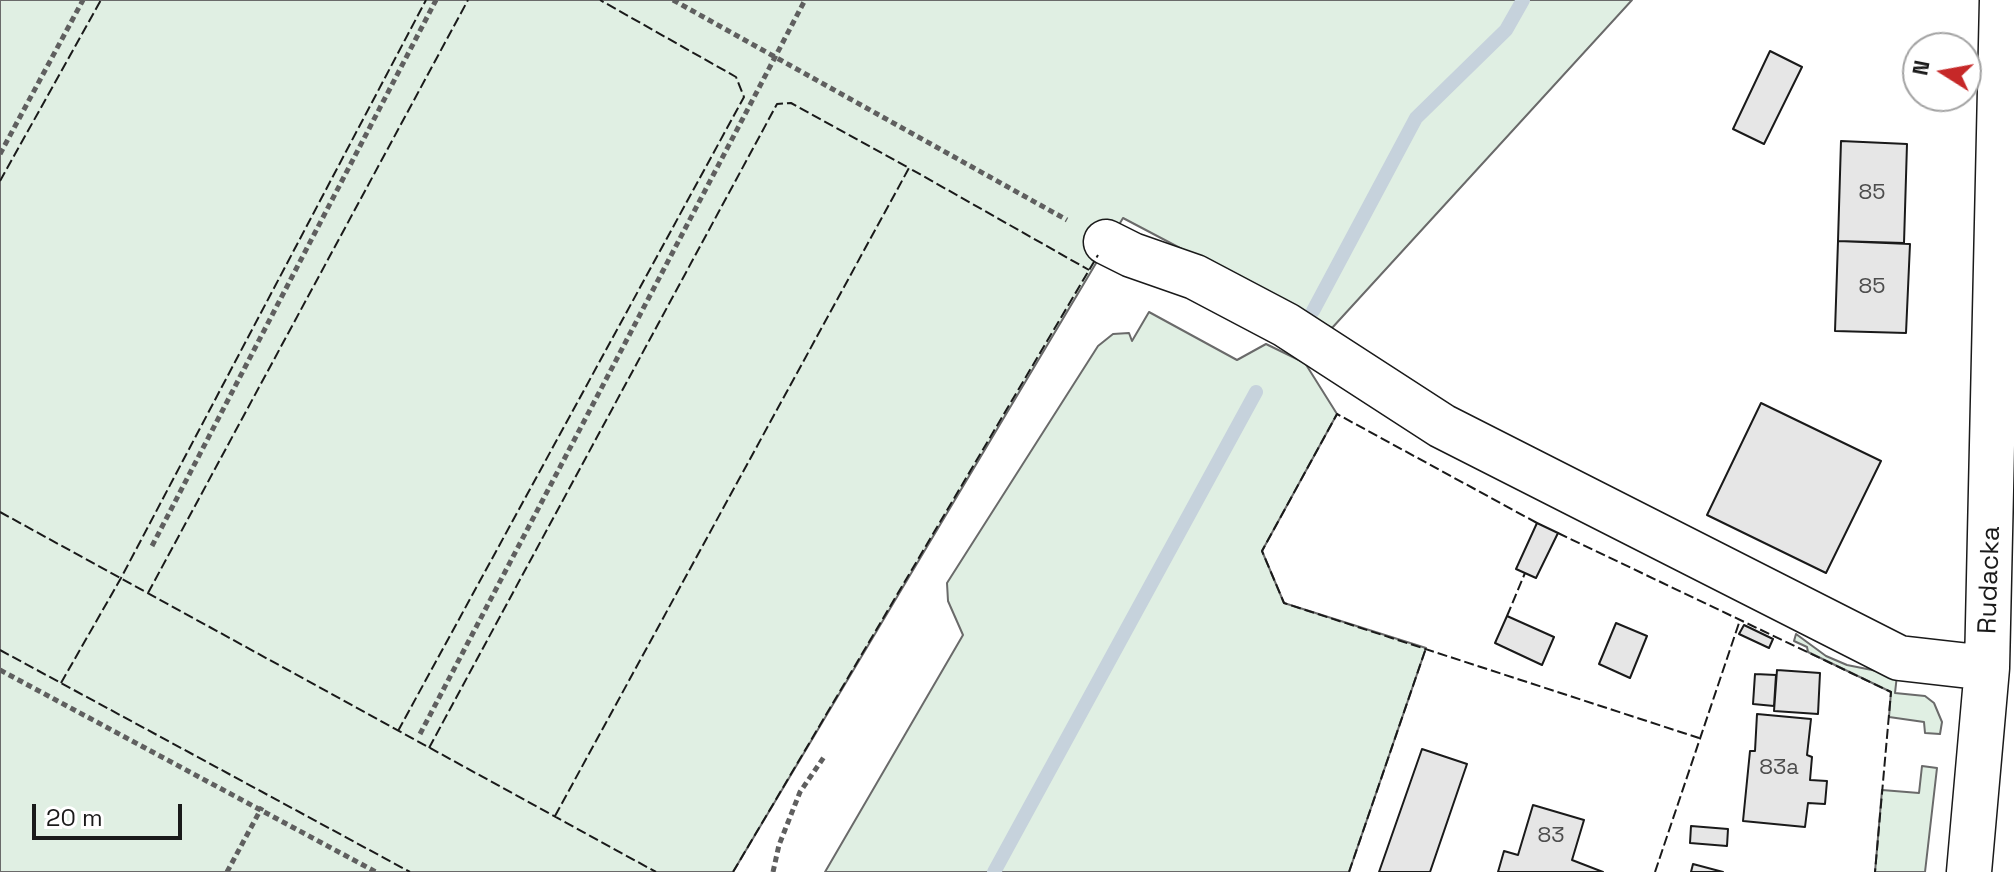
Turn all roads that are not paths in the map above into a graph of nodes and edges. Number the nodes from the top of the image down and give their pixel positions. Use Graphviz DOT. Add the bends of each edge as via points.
graph roads {
  1 [pos="2002,0"];
  2 [pos="1106,242"];
  3 [pos="1987,668"];
  4 [pos="1997,773"];
  5 [pos="1969,872"];
  1 -- 3 [label="street, Rudacka"];
  2 -- 3 [label="street" via="1195,277 1273,318 1442,426 1899,658"];
  3 -- 4 [label="street, Rudacka"];
  4 -- 5 [label="street, Rudacka"];
}
